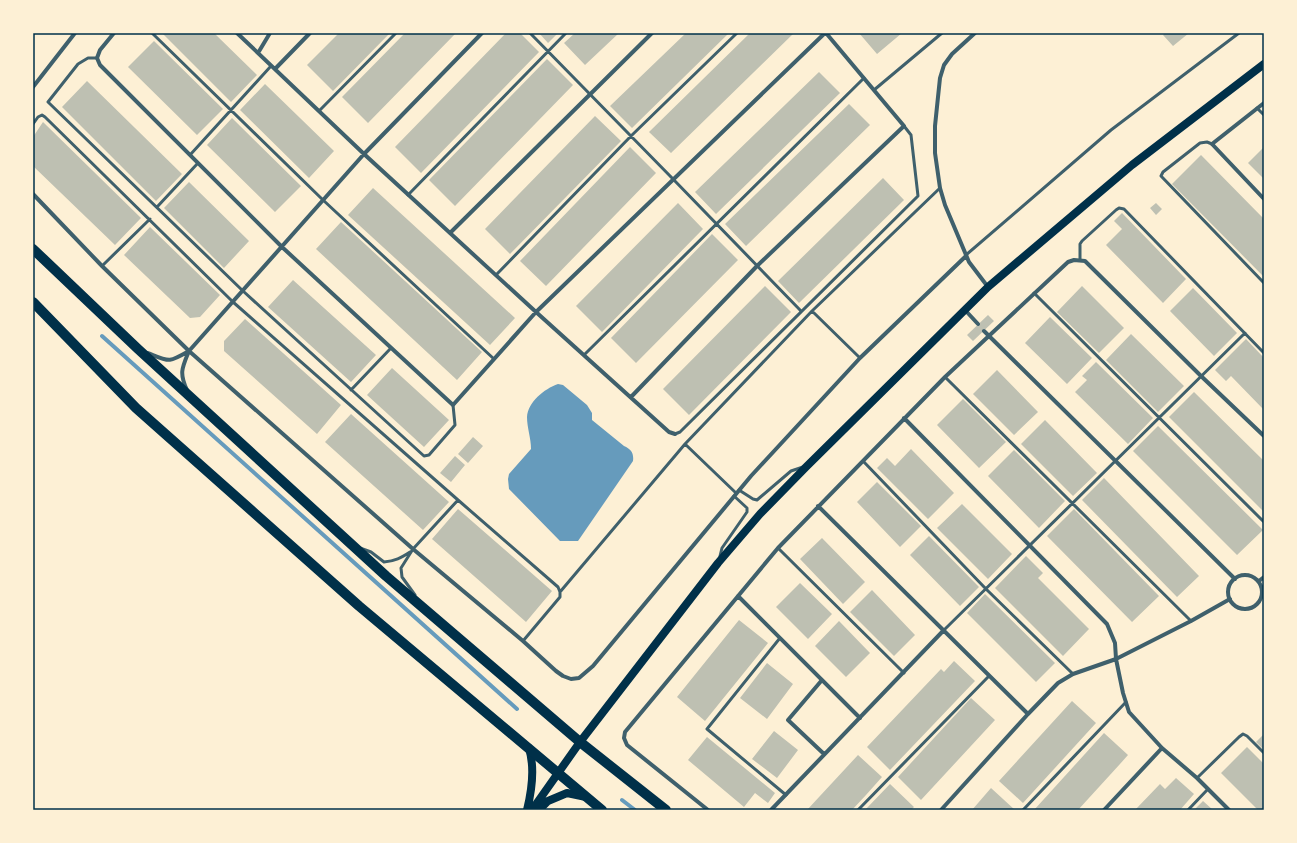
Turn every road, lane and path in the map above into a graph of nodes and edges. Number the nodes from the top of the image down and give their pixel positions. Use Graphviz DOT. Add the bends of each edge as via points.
graph roads {
  1 [pos="75,33"];
  2 [pos="114,33"];
  3 [pos="152,33"];
  4 [pos="237,33"];
  5 [pos="270,33"];
  6 [pos="310,33"];
  7 [pos="396,33"];
  8 [pos="482,33"];
  9 [pos="530,33"];
  10 [pos="566,33"];
  11 [pos="652,33"];
  12 [pos="737,33"];
  13 [pos="826,33"];
  14 [pos="942,33"];
  15 [pos="975,33"];
  16 [pos="1239,33"];
  17 [pos="547,51"];
  18 [pos="258,53"];
  19 [pos="97,58"];
  20 [pos="1264,64"];
  21 [pos="273,67"];
  22 [pos="864,78"];
  23 [pos="33,87"];
  24 [pos="874,90"];
  25 [pos="590,94"];
  26 [pos="1264,103"];
  27 [pos="1257,108"];
  28 [pos="231,110"];
  29 [pos="319,111"];
  30 [pos="1264,115"];
  31 [pos="33,124"];
  32 [pos="904,126"];
  33 [pos="631,136"];
  34 [pos="1212,144"];
  35 [pos="364,154"];
  36 [pos="190,155"];
  37 [pos="198,163"];
  38 [pos="673,179"];
  39 [pos="940,188"];
  40 [pos="33,194"];
  41 [pos="408,194"];
  42 [pos="1264,199"];
  43 [pos="323,200"];
  44 [pos="156,208"];
  45 [pos="150,219"];
  46 [pos="717,224"];
  47 [pos="450,233"];
  48 [pos="282,246"];
  49 [pos="33,249"];
  50 [pos="966,256"];
  51 [pos="1080,260"];
  52 [pos="102,266"];
  53 [pos="757,266"];
  54 [pos="496,276"];
  55 [pos="1264,283"];
  56 [pos="988,286"];
  57 [pos="243,291"];
  58 [pos="1034,293"];
  59 [pos="33,302"];
  60 [pos="233,302"];
  61 [pos="965,310"];
  62 [pos="812,311"];
  63 [pos="536,312"];
  64 [pos="801,312"];
  65 [pos="978,324"];
  66 [pos="984,331"];
  67 [pos="1245,333"];
  68 [pos="989,335"];
  69 [pos="391,348"];
  70 [pos="138,349"];
  71 [pos="189,351"];
  72 [pos="1264,354"];
  73 [pos="584,356"];
  74 [pos="860,358"];
  75 [pos="494,359"];
  76 [pos="1201,376"];
  77 [pos="945,377"];
  78 [pos="351,390"];
  79 [pos="630,397"];
  80 [pos="191,398"];
  81 [pos="453,406"];
  82 [pos="904,418"];
  83 [pos="1158,418"];
  84 [pos="675,434"];
  85 [pos="1264,436"];
  86 [pos="685,444"];
  87 [pos="863,461"];
  88 [pos="1115,461"];
  89 [pos="806,467"];
  90 [pos="736,493"];
  91 [pos="458,500"];
  92 [pos="1072,504"];
  93 [pos="818,506"];
  94 [pos="1264,522"];
  95 [pos="1030,545"];
  96 [pos="354,547"];
  97 [pos="778,548"];
  98 [pos="413,549"];
  99 [pos="718,563"];
  100 [pos="1264,577"];
  101 [pos="1235,579"];
  102 [pos="1259,582"];
  103 [pos="986,589"];
  104 [pos="560,592"];
  105 [pos="738,596"];
  106 [pos="1230,599"];
  107 [pos="1260,600"];
  108 [pos="419,605"];
  109 [pos="1264,605"];
  110 [pos="1191,621"];
  111 [pos="943,631"];
  112 [pos="780,638"];
  113 [pos="523,640"];
  114 [pos="1116,659"];
  115 [pos="904,673"];
  116 [pos="1073,674"];
  117 [pos="989,676"];
  118 [pos="822,680"];
  119 [pos="1126,702"];
  120 [pos="1028,714"];
  121 [pos="860,718"];
  122 [pos="580,742"];
  123 [pos="528,747"];
  124 [pos="1162,748"];
  125 [pos="1264,753"];
  126 [pos="824,754"];
  127 [pos="558,772"];
  128 [pos="1197,778"];
  129 [pos="1208,789"];
  130 [pos="786,794"];
  131 [pos="586,797"];
  132 [pos="527,810"];
  133 [pos="532,810"];
  134 [pos="539,810"];
  135 [pos="602,810"];
  136 [pos="666,810"];
  137 [pos="708,810"];
  138 [pos="771,810"];
  139 [pos="858,810"];
  140 [pos="941,810"];
  141 [pos="1023,810"];
  142 [pos="1104,810"];
  143 [pos="1188,810"];
  144 [pos="1229,810"];
  1 -- 23 [label="street"];
  2 -- 19 [label="street" via="100,50"];
  3 -- 28 [label="lane"];
  4 -- 18 [label="street"];
  5 -- 18 [label="street"];
  6 -- 21 [label="street"];
  7 -- 29 [label="lane"];
  8 -- 35 [label="street"];
  9 -- 17 [label="lane"];
  10 -- 17 [label="lane"];
  11 -- 25 [label="street"];
  12 -- 33 [label="lane"];
  13 -- 22 [label="street"];
  13 -- 38 [label="street"];
  14 -- 24 [label="lane"];
  15 -- 39 [label="street" via="952,54 944,65 940,78 935,152"];
  16 -- 50 [label="lane" via="1111,130"];
  17 -- 25 [label="lane"];
  17 -- 41 [label="lane"];
  18 -- 21 [label="street"];
  19 -- 36 [label="street" via="100,65"];
  19 -- 44 [label="lane" via="88,58 78,64 48,102"];
  20 -- 56 [label="main road" via="1132,165"];
  21 -- 28 [label="lane"];
  21 -- 29 [label="street"];
  22 -- 24 [label="street"];
  22 -- 46 [label="lane"];
  24 -- 32 [label="street"];
  25 -- 33 [label="lane"];
  25 -- 47 [label="street"];
  26 -- 27 [label="street"];
  27 -- 30 [label="lane"];
  27 -- 34 [label="street"];
  28 -- 36 [label="lane"];
  28 -- 43 [label="lane"];
  29 -- 35 [label="street"];
  31 -- 45 [label="lane" via="38,117 45,117"];
  32 -- 53 [label="street"];
  32 -- 64 [label="lane" via="911,135 918,196"];
  33 -- 38 [label="lane"];
  33 -- 54 [label="lane"];
  34 -- 42 [label="street"];
  34 -- 55 [label="lane" via="1200,144 1161,176"];
  35 -- 41 [label="street"];
  35 -- 43 [label="street"];
  36 -- 37 [label="street"];
  37 -- 44 [label="lane"];
  37 -- 48 [label="street"];
  38 -- 46 [label="lane"];
  38 -- 63 [label="street"];
  39 -- 50 [label="street"];
  39 -- 62 [label="lane"];
  40 -- 52 [label="street"];
  41 -- 47 [label="street"];
  43 -- 48 [label="street"];
  43 -- 75 [label="lane"];
  44 -- 57 [label="lane"];
  45 -- 52 [label="lane"];
  45 -- 60 [label="lane"];
  46 -- 53 [label="lane"];
  46 -- 73 [label="lane"];
  47 -- 54 [label="street"];
  48 -- 57 [label="street"];
  48 -- 69 [label="street"];
  49 -- 70 [label="main road"];
  50 -- 56 [label="street"];
  50 -- 74 [label="street"];
  51 -- 58 [label="street" via="1068,262"];
  51 -- 67 [label="lane" via="1082,241 1116,210 1124,209"];
  51 -- 76 [label="street" via="1085,261"];
  52 -- 71 [label="street"];
  53 -- 64 [label="lane"];
  53 -- 79 [label="street"];
  54 -- 63 [label="street"];
  56 -- 61 [label="main road"];
  57 -- 60 [label="street"];
  57 -- 78 [label="lane"];
  58 -- 68 [label="street"];
  58 -- 83 [label="lane"];
  59 -- 123 [label="main road" via="136,408 359,606"];
  60 -- 71 [label="street"];
  60 -- 91 [label="lane"];
  61 -- 65 [label="street"];
  61 -- 89 [label="main road"];
  62 -- 74 [label="lane"];
  62 -- 86 [label="lane"];
  63 -- 73 [label="street"];
  63 -- 75 [label="street"];
  64 -- 84 [label="lane" via="680,432"];
  66 -- 68 [label="street"];
  67 -- 72 [label="lane"];
  67 -- 76 [label="lane"];
  68 -- 77 [label="street"];
  68 -- 88 [label="street"];
  69 -- 78 [label="lane"];
  69 -- 81 [label="street"];
  70 -- 71 [label="street" via="167,361"];
  70 -- 80 [label="main road"];
  71 -- 80 [label="street" via="181,368"];
  71 -- 98 [label="street"];
  73 -- 79 [label="street"];
  74 -- 90 [label="street"];
  75 -- 81 [label="street"];
  76 -- 83 [label="lane"];
  76 -- 85 [label="street"];
  77 -- 82 [label="street"];
  77 -- 92 [label="lane"];
  78 -- 81 [label="lane" via="424,456 429,455 455,425"];
  79 -- 84 [label="street" via="669,432"];
  80 -- 96 [label="main road"];
  82 -- 87 [label="street"];
  82 -- 95 [label="street"];
  83 -- 88 [label="lane"];
  83 -- 94 [label="lane"];
  86 -- 90 [label="lane"];
  86 -- 104 [label="lane"];
  87 -- 93 [label="street"];
  87 -- 103 [label="lane"];
  88 -- 92 [label="lane"];
  88 -- 101 [label="street"];
  89 -- 90 [label="lane" via="791,471 757,500"];
  89 -- 99 [label="main road" via="760,514"];
  90 -- 99 [label="lane" via="747,508 747,512 722,548"];
  90 -- 113 [label="street" via="593,666 579,678 563,676"];
  91 -- 98 [label="lane"];
  91 -- 104 [label="lane" via="558,587"];
  92 -- 95 [label="lane"];
  92 -- 110 [label="lane"];
  93 -- 97 [label="street"];
  93 -- 111 [label="street"];
  95 -- 103 [label="lane"];
  95 -- 114 [label="street" via="1107,624 1115,643"];
  96 -- 98 [label="lane" via="365,549 384,562 401,558"];
  96 -- 108 [label="main road"];
  97 -- 105 [label="street"];
  97 -- 115 [label="lane"];
  98 -- 108 [label="lane" via="401,568 402,577"];
  98 -- 113 [label="street"];
  99 -- 122 [label="main road"];
  100 -- 102 [label="street"];
  101 -- 102 [label="street" via="1245,575"];
  101 -- 106 [label="street" via="1229,588"];
  102 -- 107 [label="street" via="1262,591"];
  103 -- 111 [label="lane"];
  103 -- 116 [label="lane"];
  104 -- 113 [label="lane" via="560,597"];
  105 -- 112 [label="street"];
  105 -- 137 [label="street" via="625,732 624,738 627,745"];
  106 -- 107 [label="street" via="1242,608 1252,607"];
  106 -- 110 [label="street"];
  107 -- 109 [label="street"];
  108 -- 122 [label="main road"];
  110 -- 114 [label="street"];
  111 -- 115 [label="street"];
  111 -- 117 [label="street"];
  112 -- 118 [label="street"];
  112 -- 130 [label="lane" via="707,729"];
  114 -- 116 [label="street"];
  114 -- 119 [label="street"];
  115 -- 121 [label="street"];
  116 -- 120 [label="street" via="1058,683"];
  117 -- 120 [label="street"];
  117 -- 139 [label="lane"];
  118 -- 121 [label="street"];
  118 -- 126 [label="street" via="788,720"];
  119 -- 124 [label="street" via="1129,712"];
  119 -- 141 [label="lane"];
  120 -- 140 [label="street"];
  121 -- 126 [label="street"];
  122 -- 127 [label="main road"];
  122 -- 136 [label="main road"];
  123 -- 127 [label="main road"];
  123 -- 132 [label="main road" via="532,756 533,774"];
  124 -- 128 [label="street"];
  124 -- 142 [label="street"];
  125 -- 128 [label="lane" via="1243,734"];
  126 -- 130 [label="street"];
  127 -- 131 [label="main road"];
  127 -- 133 [label="main road"];
  128 -- 129 [label="street"];
  129 -- 143 [label="lane"];
  129 -- 144 [label="street"];
  130 -- 138 [label="street"];
  131 -- 134 [label="main road" via="567,793 548,802"];
  131 -- 135 [label="main road"];
}
